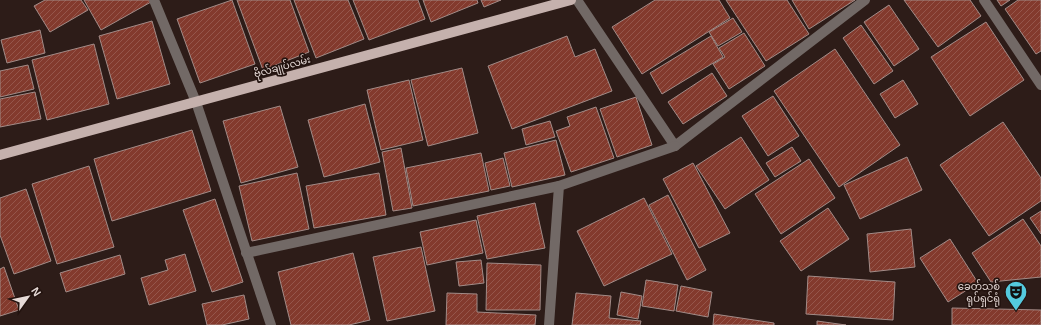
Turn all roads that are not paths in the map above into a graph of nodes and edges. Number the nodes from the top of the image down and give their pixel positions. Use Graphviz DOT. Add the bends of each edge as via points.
graph roads {
  1 [pos="154,0"];
  2 [pos="571,0"];
  3 [pos="576,0"];
  4 [pos="865,0"];
  5 [pos="984,0"];
  6 [pos="1041,86"];
  7 [pos="196,102"];
  8 [pos="675,146"];
  9 [pos="0,155"];
  10 [pos="559,186"];
  11 [pos="246,253"];
  12 [pos="271,325"];
  13 [pos="550,325"];
  1 -- 7 [label="street"];
  2 -- 7 [label="main road, ဗိုလ်‌ချုပ်‌လမ်း"];
  3 -- 8 [label="street"];
  4 -- 8 [label="street"];
  5 -- 6 [label="street"];
  7 -- 9 [label="main road, ဗိုလ်‌ချုပ်‌လမ်း"];
  7 -- 11 [label="street"];
  8 -- 10 [label="street"];
  10 -- 11 [label="street"];
  10 -- 13 [label="street"];
  11 -- 12 [label="street"];
}
